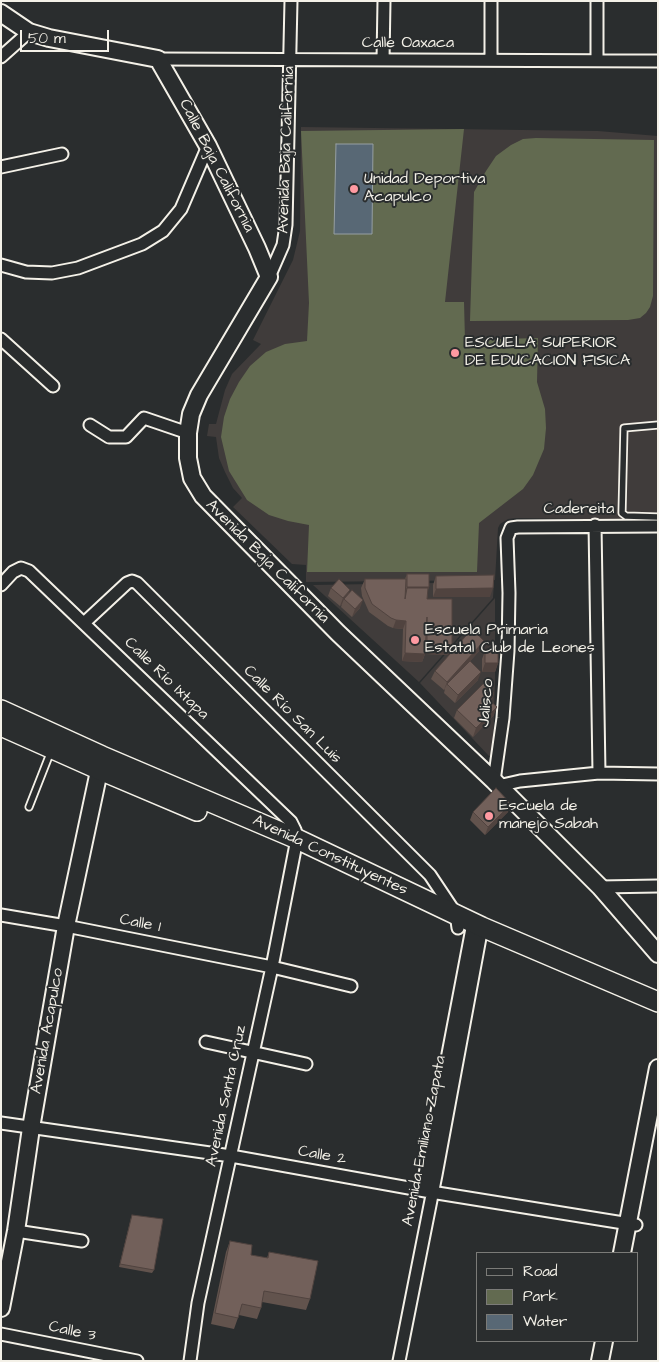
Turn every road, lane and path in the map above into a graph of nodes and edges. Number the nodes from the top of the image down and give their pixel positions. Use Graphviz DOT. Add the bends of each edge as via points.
graph roads {
  1 [pos="290,1"];
  2 [pos="384,1"];
  3 [pos="491,1"];
  4 [pos="597,1"];
  5 [pos="1,13"];
  6 [pos="29,32"];
  7 [pos="1,57"];
  8 [pos="158,58"];
  9 [pos="290,60"];
  10 [pos="384,60"];
  11 [pos="491,60"];
  12 [pos="597,60"];
  13 [pos="658,61"];
  14 [pos="208,146"];
  15 [pos="62,154"];
  16 [pos="1,167"];
  17 [pos="1,265"];
  18 [pos="269,276"];
  19 [pos="1,339"];
  20 [pos="53,386"];
  21 [pos="658,424"];
  22 [pos="90,425"];
  23 [pos="188,433"];
  24 [pos="658,517"];
  25 [pos="595,526"];
  26 [pos="658,526"];
  27 [pos="506,538"];
  28 [pos="1,585"];
  29 [pos="84,623"];
  30 [pos="1,710"];
  31 [pos="1,726"];
  32 [pos="55,742"];
  33 [pos="101,763"];
  34 [pos="599,773"];
  35 [pos="658,774"];
  36 [pos="496,783"];
  37 [pos="29,807"];
  38 [pos="295,845"];
  39 [pos="658,886"];
  40 [pos="600,887"];
  41 [pos="1,915"];
  42 [pos="66,926"];
  43 [pos="470,928"];
  44 [pos="658,954"];
  45 [pos="272,967"];
  46 [pos="351,986"];
  47 [pos="658,1002"];
  48 [pos="658,1014"];
  49 [pos="206,1042"];
  50 [pos="254,1053"];
  51 [pos="306,1064"];
  52 [pos="658,1068"];
  53 [pos="658,1114"];
  54 [pos="1,1123"];
  55 [pos="31,1128"];
  56 [pos="231,1156"];
  57 [pos="426,1191"];
  58 [pos="632,1224"];
  59 [pos="16,1231"];
  60 [pos="82,1241"];
  61 [pos="622,1252"];
  62 [pos="630,1252"];
  63 [pos="1,1308"];
  64 [pos="1,1334"];
  65 [pos="604,1342"];
  66 [pos="613,1342"];
  67 [pos="112,1359"];
  68 [pos="137,1361"];
  69 [pos="190,1361"];
  70 [pos="398,1361"];
  71 [pos="600,1361"];
  72 [pos="609,1361"];
  1 -- 9 [label="street, Avenida Baja California"];
  2 -- 10 [label="street"];
  3 -- 11 [label="street"];
  4 -- 12 [label="street"];
  5 -- 6 [label="main road"];
  6 -- 7 [label="street"];
  6 -- 8 [label="main road"];
  8 -- 9 [label="street, Calle Oaxaca"];
  8 -- 14 [label="main road, Calle Baja California"];
  9 -- 10 [label="street, Calle Oaxaca"];
  9 -- 18 [label="street, Avenida Baja California" via="286,224 283,245"];
  10 -- 11 [label="street, Calle Oaxaca"];
  11 -- 12 [label="street, Calle Oaxaca"];
  12 -- 13 [label="street, Calle Oaxaca"];
  14 -- 17 [label="street" via="181,209 163,231 142,244 78,268 52,273 26,272"];
  14 -- 18 [label="main road, Calle Baja California"];
  15 -- 16 [label="street"];
  18 -- 23 [label="main road, Avenida Baja California" via="199,395"];
  19 -- 20 [label="street"];
  21 -- 24 [label="lane" via="624,428 622,513 626,516"];
  22 -- 23 [label="street" via="109,437 126,437 144,418"];
  23 -- 36 [label="main road, Avenida Baja California" via="192,478 203,496 338,633"];
  25 -- 26 [label="street, Cadereita"];
  25 -- 27 [label="street, Cadereita" via="518,527 511,528"];
  25 -- 34 [label="street"];
  27 -- 36 [label="street, Jalisco" via="508,651"];
  28 -- 29 [label="street, Calle Río Ixtapa" via="13,572 21,568 29,570"];
  29 -- 38 [label="street, Calle Río Ixtapa" via="291,822 296,830"];
  29 -- 43 [label="street, Calle Río San Luis" via="127,583 137,582 430,875"];
  30 -- 32 [label="main road, Avenida Constituyentes"];
  31 -- 32 [label="main road, Avenida Constituyentes"];
  32 -- 33 [label="main road, Avenida Constituyentes"];
  32 -- 37 [label="lane"];
  33 -- 38 [label="main road, Avenida Constituyentes"];
  33 -- 42 [label="main road, Avenida Acapulco"];
  34 -- 35 [label="street"];
  34 -- 36 [label="street"];
  36 -- 40 [label="main road, Avenida Baja California"];
  38 -- 43 [label="main road, Avenida Constituyentes"];
  38 -- 45 [label="street, Avenida Santa Cruz"];
  39 -- 40 [label="street"];
  40 -- 44 [label="main road, Avenida Baja California"];
  41 -- 42 [label="street, Calle 1"];
  42 -- 45 [label="street, Calle 1"];
  42 -- 55 [label="main road, Avenida Acapulco"];
  43 -- 47 [label="main road, Avenida Constituyentes"];
  43 -- 48 [label="main road, Avenida Constituyentes"];
  43 -- 57 [label="street, Avenida Emiliano Zapata"];
  45 -- 46 [label="street, Calle 1"];
  45 -- 50 [label="street, Avenida Santa Cruz"];
  49 -- 50 [label="street"];
  50 -- 51 [label="street"];
  50 -- 56 [label="street, Avenida Santa Cruz"];
  52 -- 58 [label="main road"];
  53 -- 58 [label="main road"];
  54 -- 55 [label="street, Calle 2"];
  55 -- 56 [label="street, Calle 2"];
  55 -- 59 [label="main road, Avenida Acapulco"];
  56 -- 57 [label="street, Calle 2"];
  56 -- 69 [label="street, Avenida Santa Cruz" via="198,1303"];
  57 -- 58 [label="street, Calle 2"];
  57 -- 70 [label="street, Avenida Emiliano Zapata"];
  58 -- 61 [label="main road"];
  58 -- 62 [label="main road"];
  59 -- 60 [label="street"];
  59 -- 63 [label="main road, Avenida Acapulco"];
  64 -- 67 [label="street, Calle 3"];
  65 -- 71 [label="main road"];
  66 -- 72 [label="main road"];
  67 -- 68 [label="street, Calle 3"];
}
